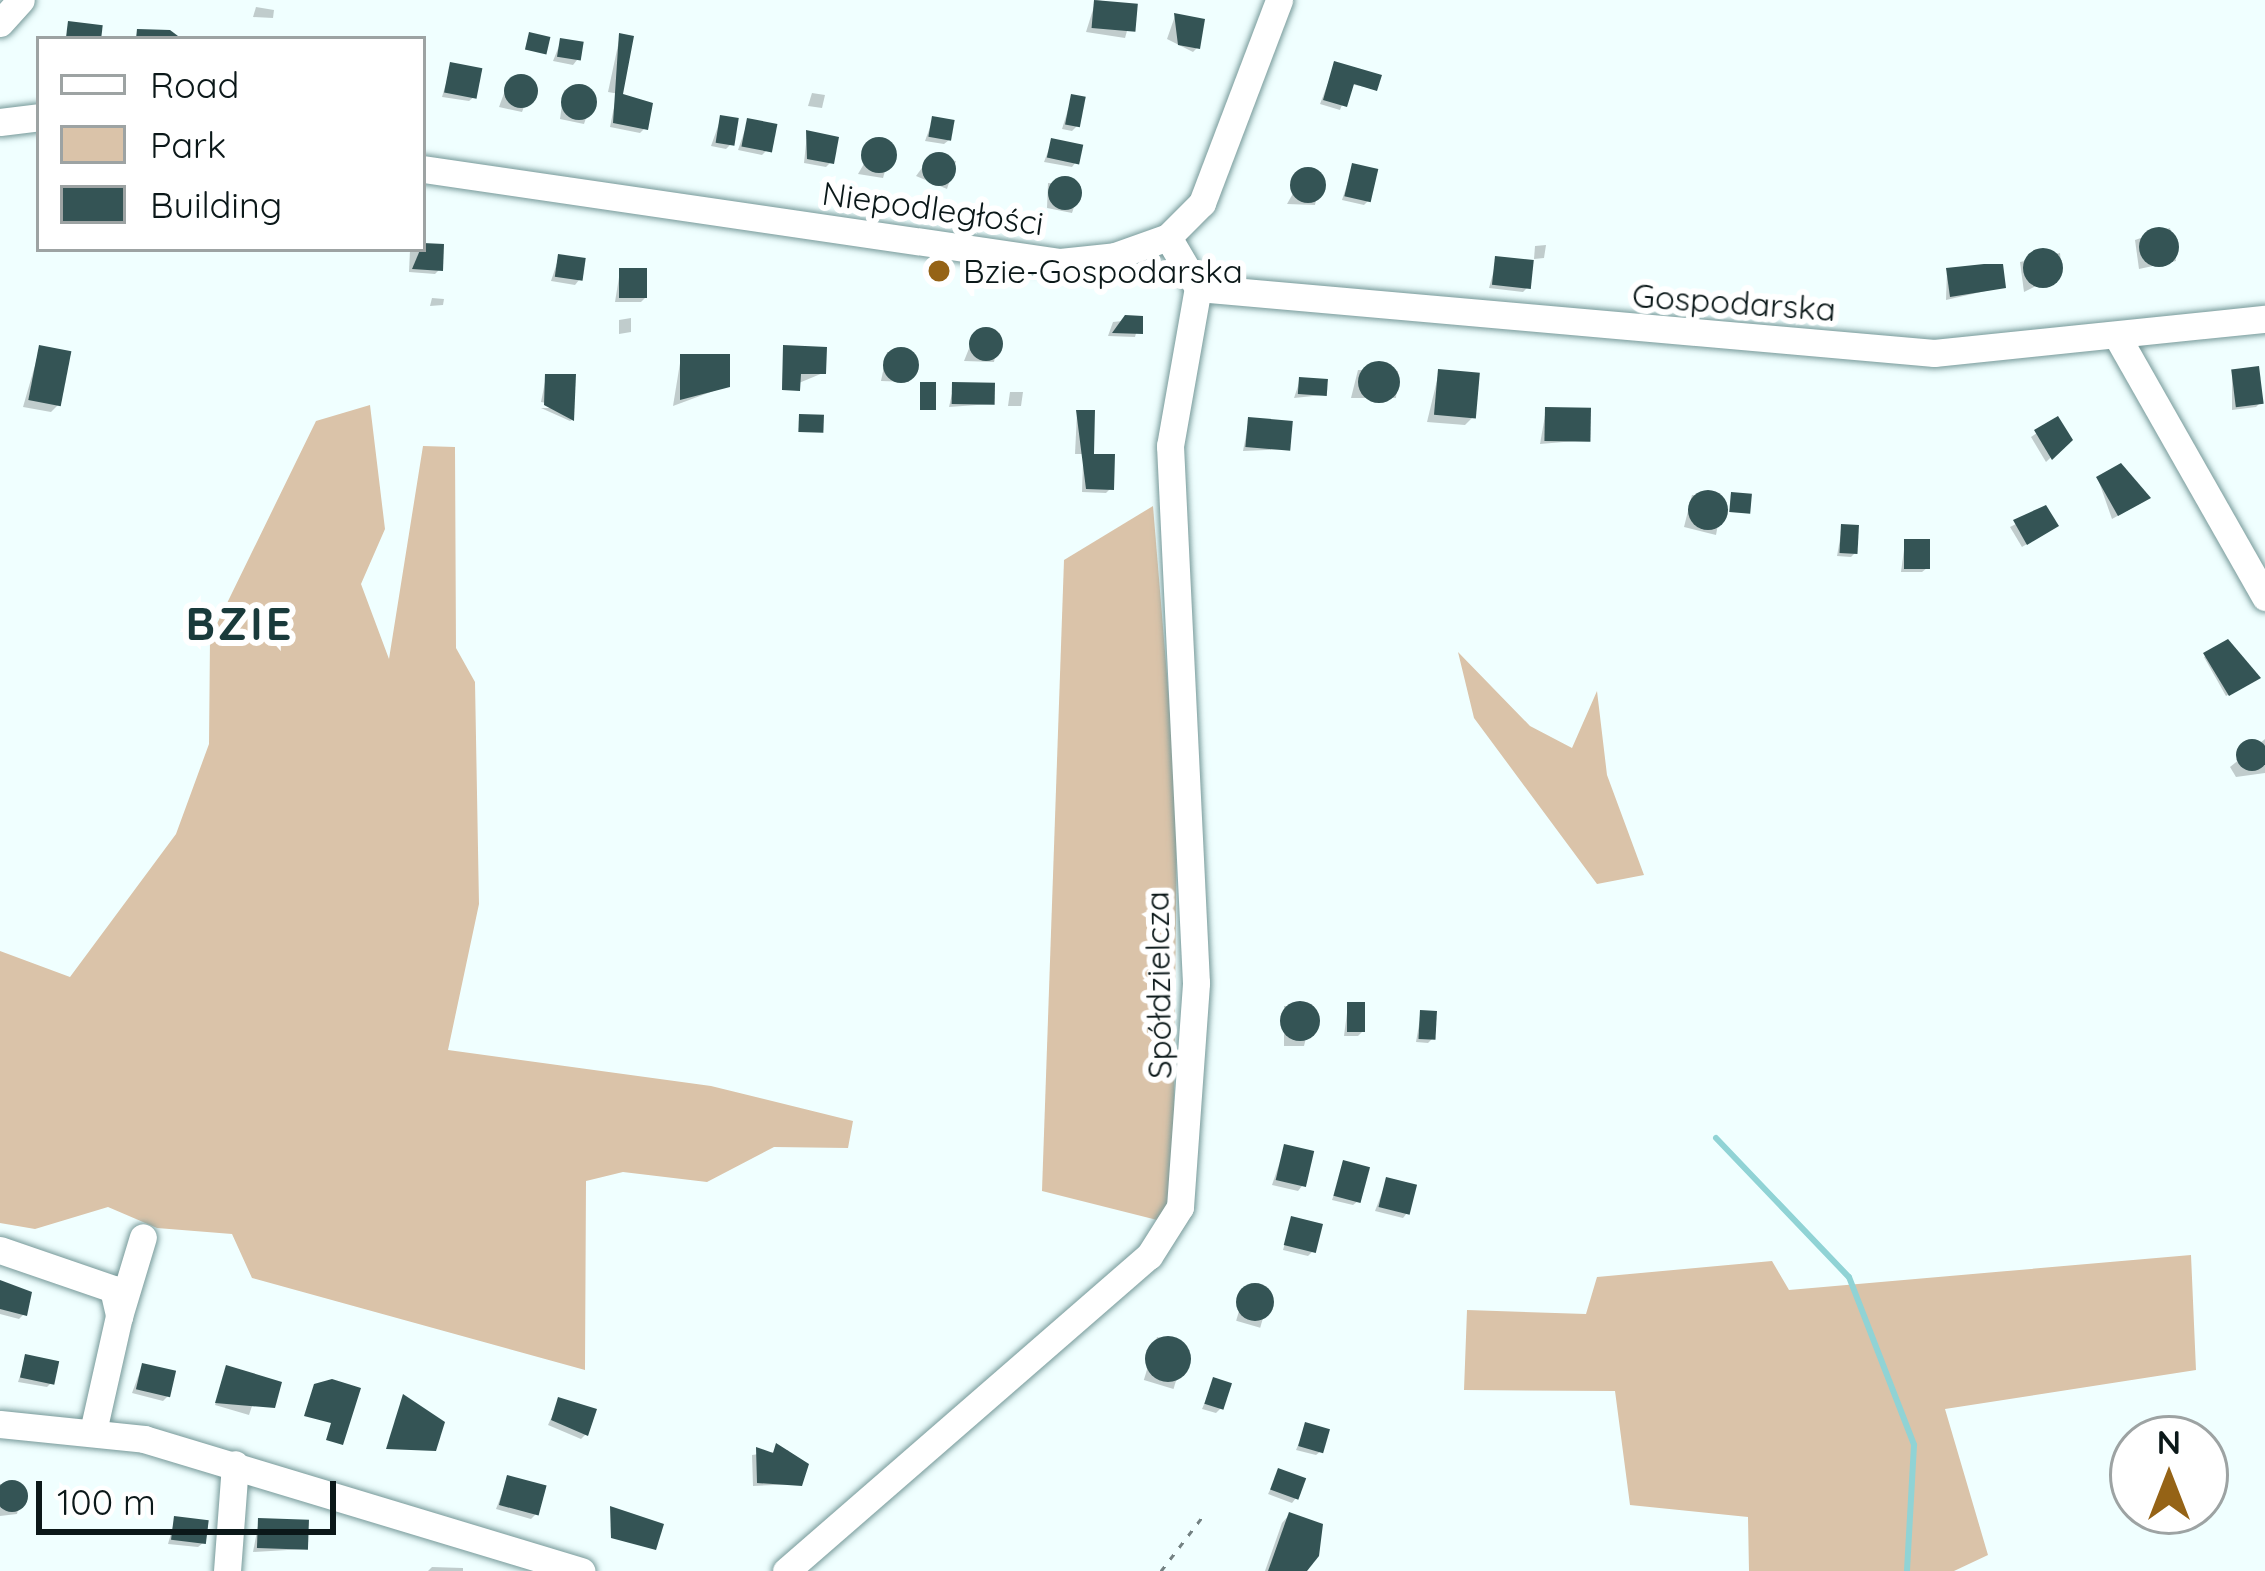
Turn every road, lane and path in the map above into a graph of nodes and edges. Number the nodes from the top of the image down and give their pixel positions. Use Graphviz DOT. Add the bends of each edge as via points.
graph roads {
  1 [pos="21,0"];
  2 [pos="1280,0"];
  3 [pos="0,22"];
  4 [pos="36,117"];
  5 [pos="0,122"];
  6 [pos="426,169"];
  7 [pos="1168,237"];
  8 [pos="1198,288"];
  9 [pos="2265,319"];
  10 [pos="2118,338"];
  11 [pos="2265,597"];
  12 [pos="142,1237"];
  13 [pos="0,1250"];
  14 [pos="118,1316"];
  15 [pos="0,1424"];
  16 [pos="93,1431"];
  17 [pos="235,1464"];
  18 [pos="1203,1516"];
  19 [pos="227,1571"];
  20 [pos="582,1571"];
  21 [pos="786,1571"];
  22 [pos="1161,1571"];
  1 -- 3 [label="street"];
  2 -- 7 [label="street" via="1219,171"];
  4 -- 5 [label="street"];
  6 -- 7 [label="street, Niepodległości" via="1060,262"];
  7 -- 8 [label="street"];
  8 -- 10 [label="street, Gospodarska" via="1934,352"];
  8 -- 21 [label="street, Spółdzielcza" via="1170,446 1196,983 1180,1208 1149,1256"];
  9 -- 10 [label="street, Gospodarska"];
  10 -- 11 [label="street"];
  12 -- 14 [label="street"];
  13 -- 14 [label="street" via="89,1274 113,1289"];
  14 -- 16 [label="street"];
  15 -- 16 [label="street"];
  16 -- 17 [label="street"];
  17 -- 19 [label="street"];
  17 -- 20 [label="street"];
  18 -- 22 [label="path"];
}
